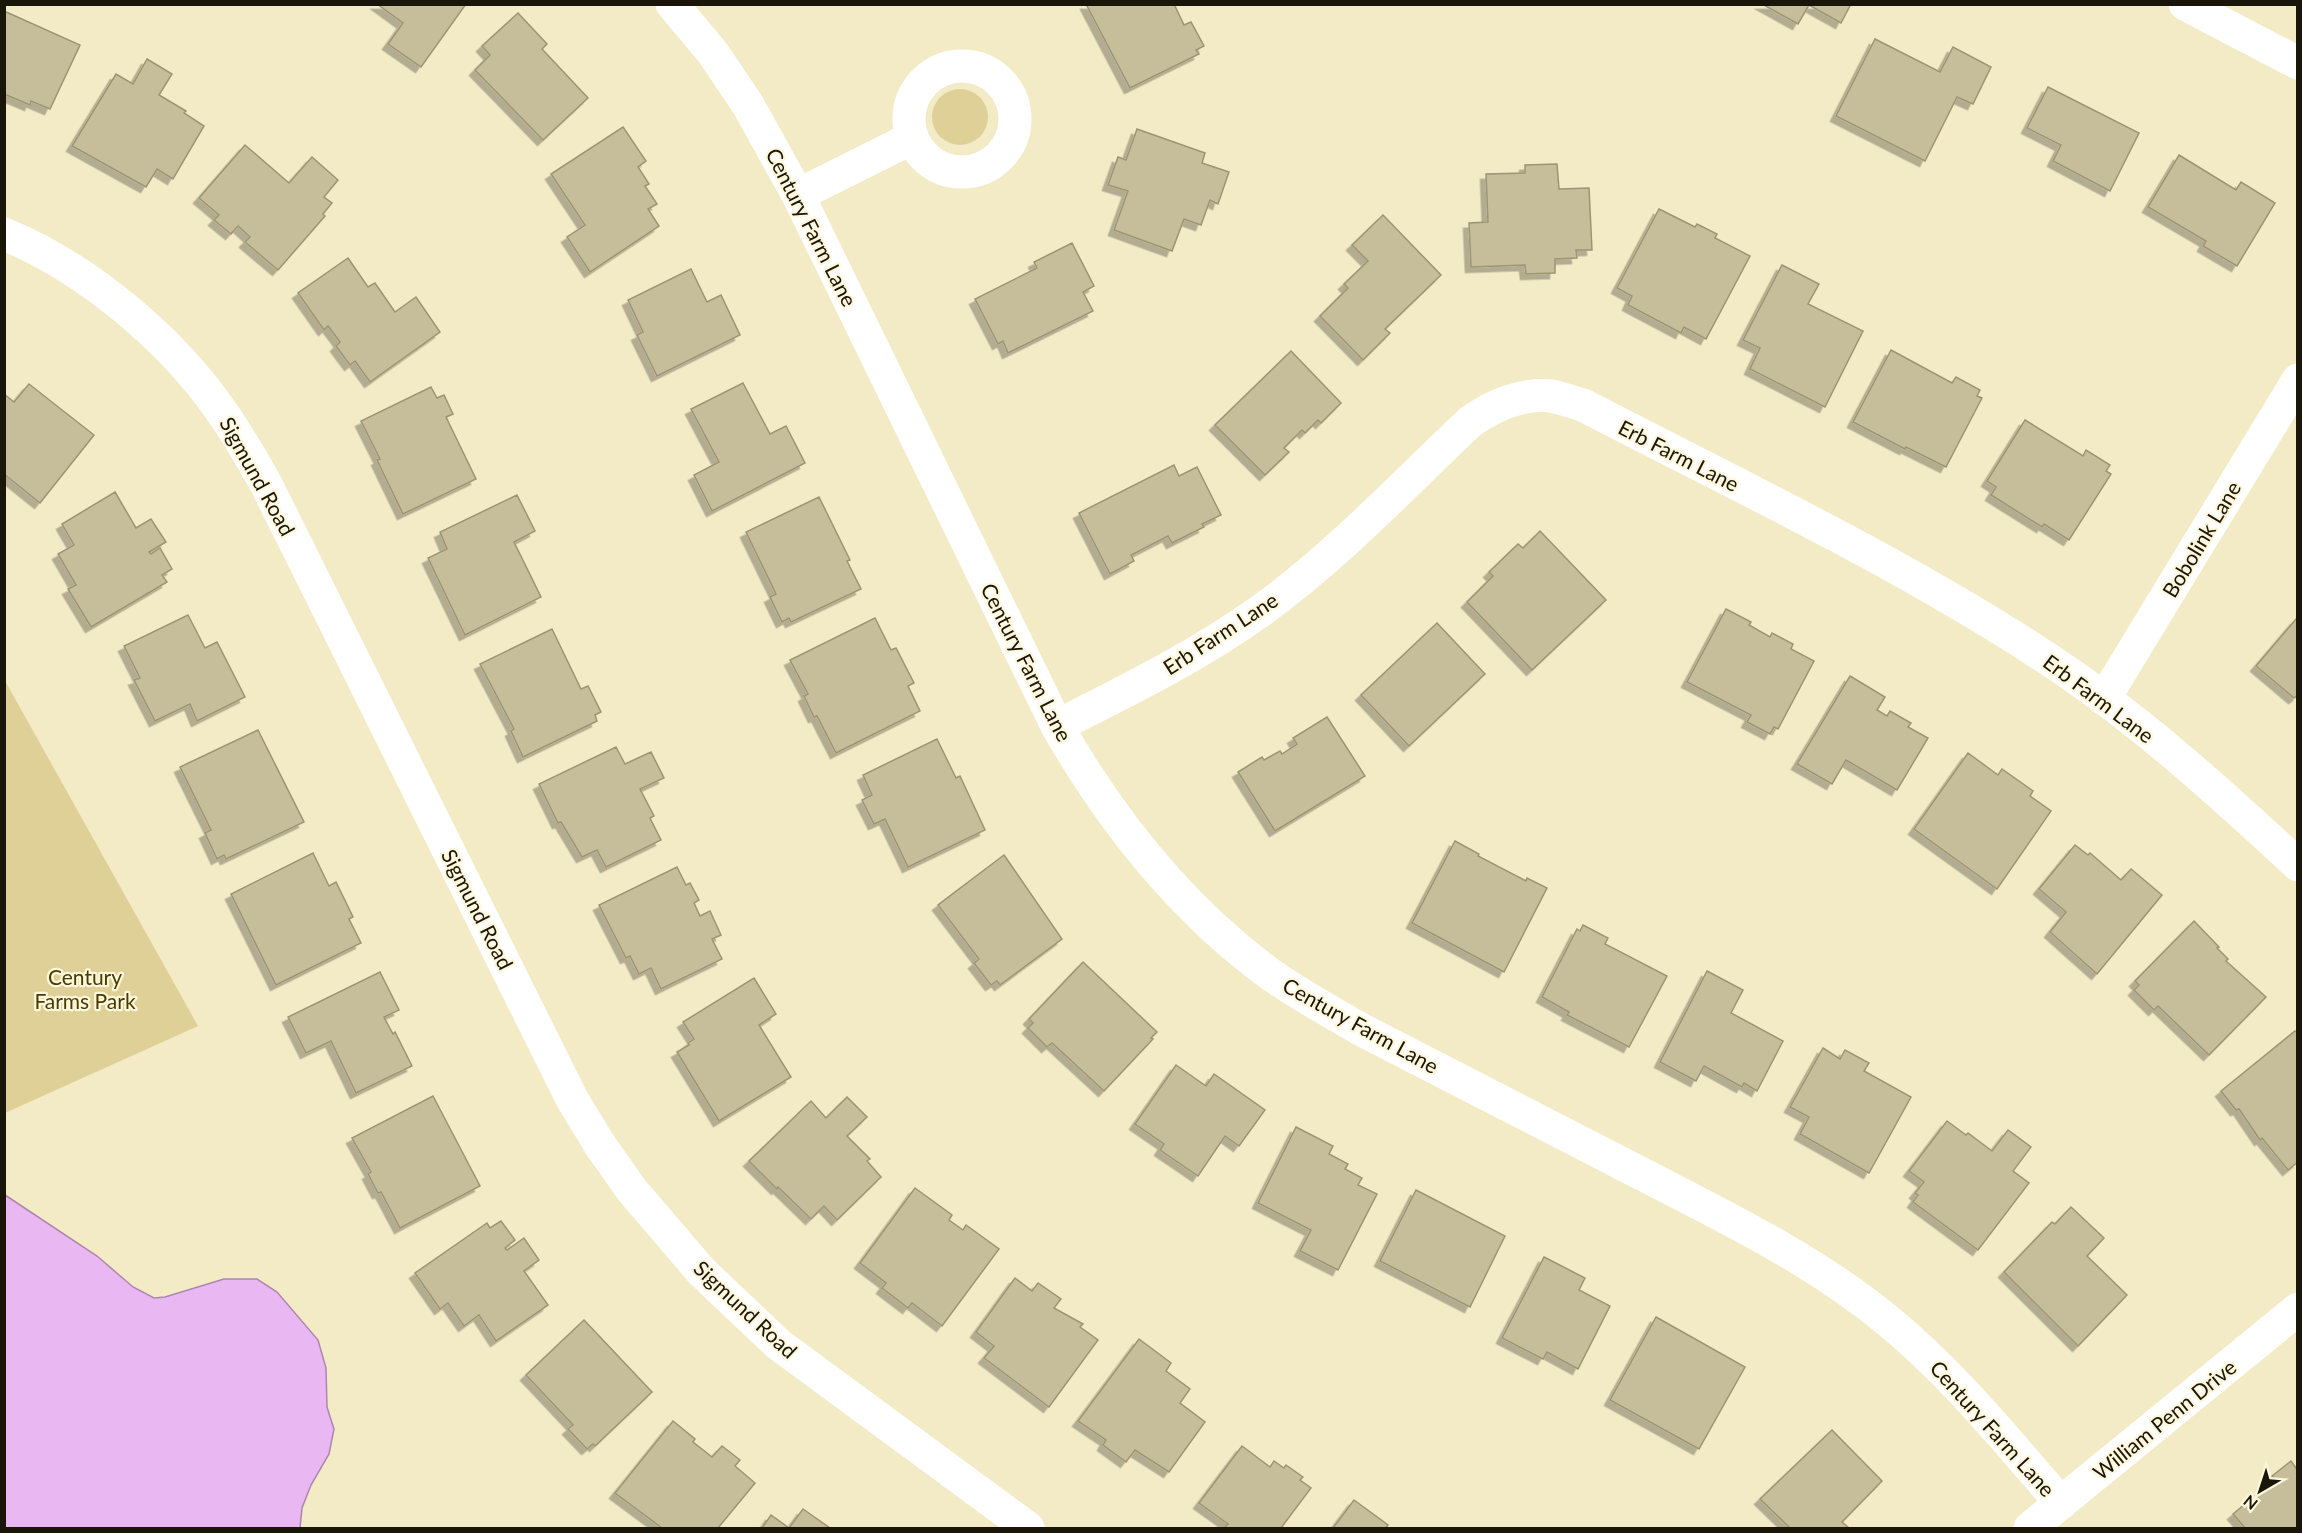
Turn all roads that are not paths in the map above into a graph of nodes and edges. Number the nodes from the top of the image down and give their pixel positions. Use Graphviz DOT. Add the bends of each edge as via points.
graph roads {
  1 [pos="672,4"];
  2 [pos="2185,4"];
  3 [pos="2298,63"];
  4 [pos="912,138"];
  5 [pos="798,195"];
  6 [pos="4,234"];
  7 [pos="2298,380"];
  8 [pos="2104,699"];
  9 [pos="1057,726"];
  10 [pos="2298,865"];
  11 [pos="2298,1309"];
  12 [pos="2061,1503"];
  13 [pos="1028,1528"];
  14 [pos="2030,1528"];
  1 -- 5 [label="street, Century Farm Lane" via="713,53 748,105"];
  2 -- 3 [label="street"];
  4 -- 5 [label="street"];
  5 -- 9 [label="street, Century Farm Lane"];
  6 -- 13 [label="street, Sigmund Road" via="51,257 128,311 219,406 267,486 572,1099 631,1189 701,1271 778,1344"];
  7 -- 8 [label="street, Bobolink Lane"];
  8 -- 9 [label="street, Erb Farm Lane" via="2046,657 1925,583 1583,405 1550,396 1516,398 1471,421 1323,561 1259,612 1194,654"];
  8 -- 10 [label="street, Erb Farm Lane" via="2210,784"];
  9 -- 12 [label="street, Century Farm Lane" via="1085,774 1150,862 1227,940 1270,974 1364,1031 1749,1229 1826,1275 1886,1319 1942,1368"];
  11 -- 12 [label="street, William Penn Drive"];
  12 -- 14 [label="street, William Penn Drive"];
}
